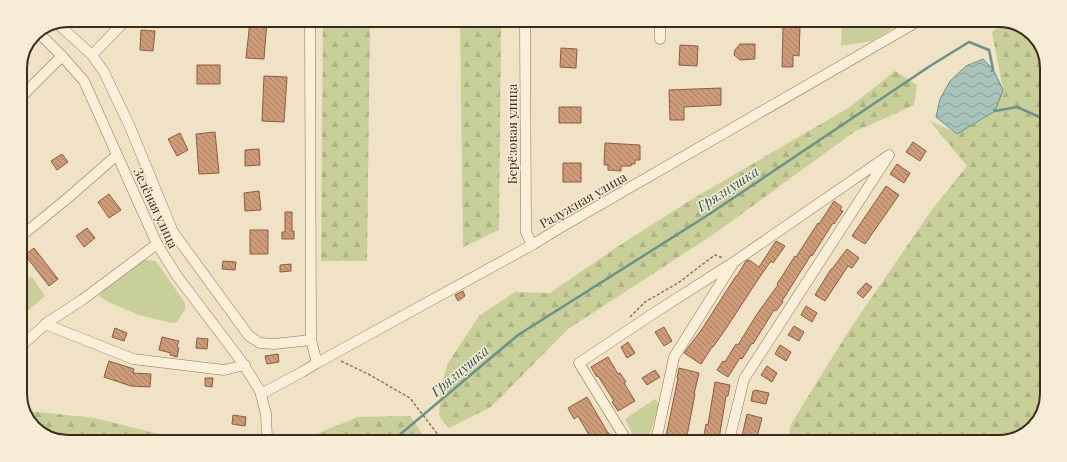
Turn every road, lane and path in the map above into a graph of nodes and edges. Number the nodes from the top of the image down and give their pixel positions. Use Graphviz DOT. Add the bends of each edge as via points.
graph roads {
  1 [pos="119,27"];
  2 [pos="310,27"];
  3 [pos="525,27"];
  4 [pos="660,27"];
  5 [pos="908,27"];
  6 [pos="62,28"];
  7 [pos="42,36"];
  8 [pos="660,39"];
  9 [pos="92,55"];
  10 [pos="62,56"];
  11 [pos="27,91"];
  12 [pos="117,155"];
  13 [pos="27,231"];
  14 [pos="157,244"];
  15 [pos="532,245"];
  16 [pos="732,263"];
  17 [pos="630,318"];
  18 [pos="45,324"];
  19 [pos="310,340"];
  20 [pos="27,341"];
  21 [pos="330,356"];
  22 [pos="317,363"];
  23 [pos="245,365"];
  24 [pos="261,394"];
  25 [pos="267,435"];
  26 [pos="438,435"];
  27 [pos="623,435"];
  28 [pos="657,435"];
  29 [pos="730,435"];
  1 -- 9 [label="street"];
  2 -- 19 [label="street"];
  3 -- 15 [label="street, Берёзовая улица" via="526,232"];
  4 -- 8 [label="street"];
  5 -- 15 [label="street, Радужная улица"];
  6 -- 9 [label="street"];
  7 -- 10 [label="street, Зелёная улица"];
  9 -- 19 [label="street" via="104,72 130,127 173,232 249,336 260,343 274,344"];
  10 -- 11 [label="street"];
  10 -- 12 [label="street, Зелёная улица" via="84,81"];
  12 -- 13 [label="street"];
  12 -- 14 [label="street, Зелёная улица"];
  14 -- 18 [label="street"];
  14 -- 23 [label="street, Зелёная улица" via="176,276"];
  15 -- 21 [label="street, Радужная улица"];
  16 -- 17 [label="path" via="716,255 678,283 645,302"];
  16 -- 27 [label="street" via="579,363"];
  16 -- 28 [label="street" via="674,356"];
  16 -- 29 [label="street" via="890,155 744,379"];
  18 -- 20 [label="street"];
  18 -- 23 [label="street" via="133,359 224,370"];
  19 -- 22 [label="street"];
  21 -- 22 [label="street, Радужная улица"];
  21 -- 26 [label="path" via="410,398"];
  22 -- 24 [label="street, Радужная улица"];
  23 -- 24 [label="street, Зелёная улица"];
  24 -- 25 [label="street, Зелёная улица" via="266,414"];
}
